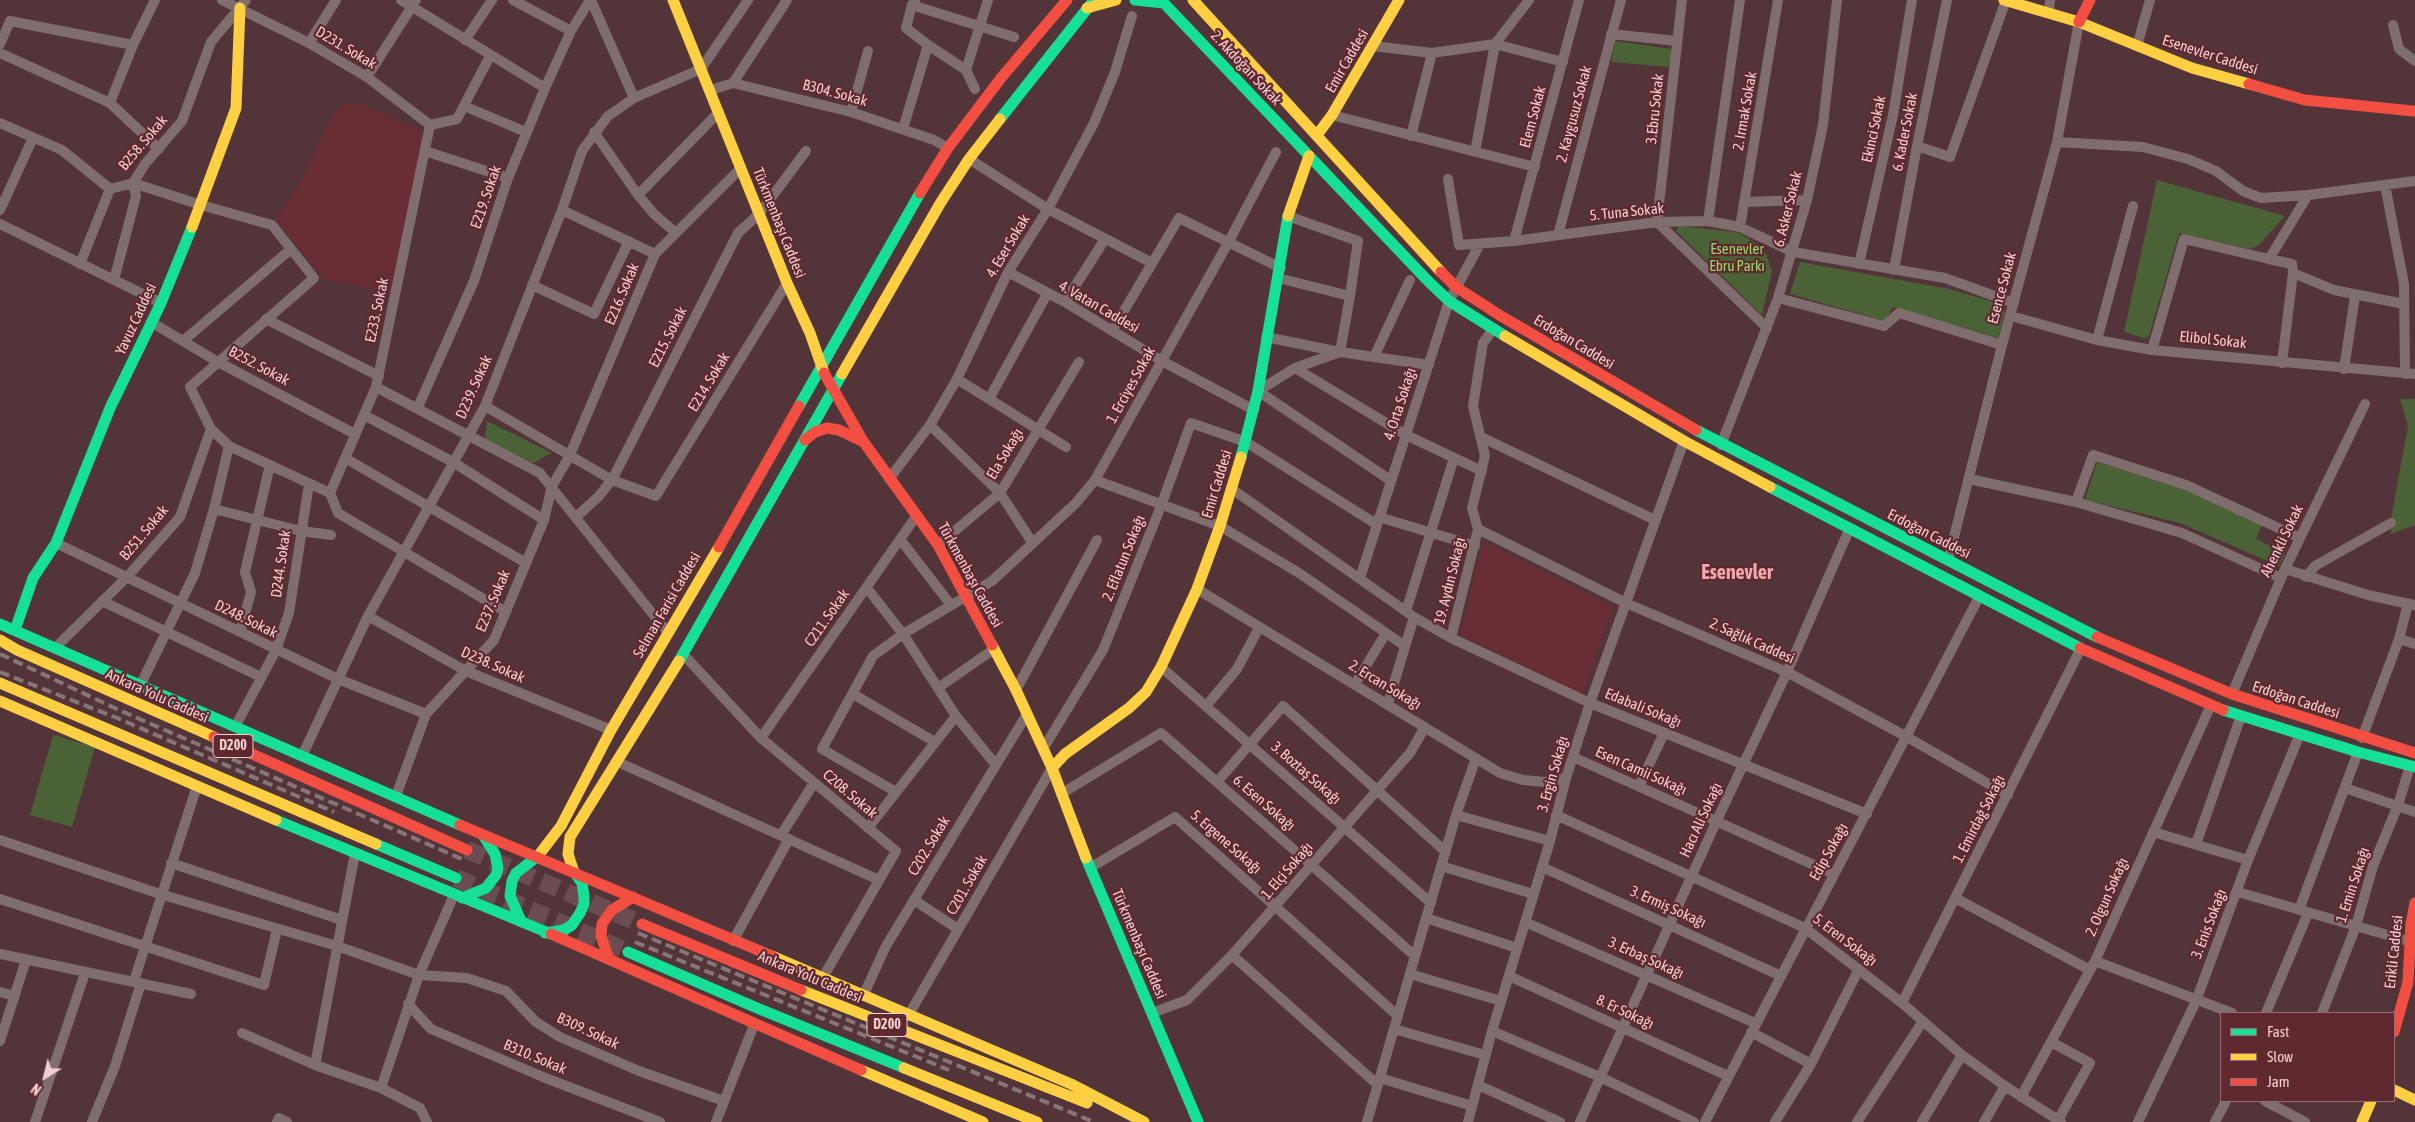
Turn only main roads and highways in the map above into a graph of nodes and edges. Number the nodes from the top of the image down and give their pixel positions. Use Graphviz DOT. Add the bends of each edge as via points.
graph roads {
  1 [pos="673,0"];
  2 [pos="1066,0"];
  3 [pos="1116,0"];
  4 [pos="1135,0"];
  5 [pos="1193,0"];
  6 [pos="1399,0"];
  7 [pos="2005,0"];
  8 [pos="2090,0"];
  9 [pos="1163,2"];
  10 [pos="243,4"];
  11 [pos="1090,4"];
  12 [pos="2079,22"];
  13 [pos="2414,109"];
  14 [pos="2415,124"];
  15 [pos="1317,135"];
  16 [pos="1309,156"];
  17 [pos="1493,329"];
  18 [pos="821,367"];
  19 [pos="832,390"];
  20 [pos="863,441"];
  21 [pos="801,444"];
  22 [pos="0,624"];
  23 [pos="15,630"];
  24 [pos="0,640"];
  25 [pos="0,684"];
  26 [pos="0,702"];
  27 [pos="2415,753"];
  28 [pos="2412,766"];
  29 [pos="1052,768"];
  30 [pos="483,835"];
  31 [pos="467,850"];
  32 [pos="538,856"];
  33 [pos="574,872"];
  34 [pos="456,878"];
  35 [pos="458,896"];
  36 [pos="633,898"];
  37 [pos="2415,903"];
  38 [pos="521,921"];
  39 [pos="642,924"];
  40 [pos="545,933"];
  41 [pos="2413,943"];
  42 [pos="628,952"];
  43 [pos="609,959"];
  44 [pos="2395,1028"];
  45 [pos="2395,1090"];
  46 [pos="2415,1100"];
  47 [pos="2371,1102"];
  48 [pos="962,1118"];
  49 [pos="983,1122"];
  50 [pos="1037,1122"];
  51 [pos="1134,1122"];
  52 [pos="1144,1122"];
  53 [pos="1198,1122"];
  54 [pos="2362,1122"];
  1 -- 18 [label="main road, Türkmenbaşı Caddesi" via="810,333"];
  2 -- 18 [label="main road, Selman Farisi Caddesi" via="948,148"];
  3 -- 11 [label="main road"];
  4 -- 9 [label="main road"];
  5 -- 15 [label="main road, Erdoğan Caddesi"];
  6 -- 15 [label="main road, Emir Caddesi"];
  7 -- 12 [label="main road, Esenevler Caddesi"];
  8 -- 12 [label="main road"];
  9 -- 16 [label="main road, 2. Akdoğan Sokak"];
  10 -- 23 [label="main road, Yavuz Caddesi" via="236,108 201,205 161,303 110,408 56,543 33,578"];
  11 -- 19 [label="main road" via="969,160"];
  12 -- 13 [label="main road, Esenevler Caddesi" via="2192,68 2305,100"];
  13 -- 14 [label="main road"];
  15 -- 27 [label="main road, Erdoğan Caddesi" via="1456,287 1721,445 2078,630 2232,694"];
  16 -- 17 [label="main road, 2. Akdoğan Sokak" via="1449,301"];
  16 -- 29 [label="main road, Emir Caddesi" via="1288,216 1280,273 1246,442 1197,589 1146,692 1065,754"];
  17 -- 28 [label="main road, Erdoğan Caddesi" via="1730,466 2082,648 2241,716"];
  18 -- 19 [label="main road, Türkmenbaşı Caddesi"];
  18 -- 32 [label="main road, Selman Farisi Caddesi" via="611,730 561,826"];
  19 -- 20 [label="main road, Türkmenbaşı Caddesi"];
  19 -- 21 [label="main road"];
  20 -- 21 [label="main road" via="826,428 815,432"];
  20 -- 29 [label="main road, Türkmenbaşı Caddesi" via="938,545 1016,690"];
  21 -- 33 [label="main road" via="684,654 570,837 568,854"];
  22 -- 23 [label="main road"];
  23 -- 30 [label="main road"];
  24 -- 31 [label="main road, Ankara Yolu Caddesi / D200"];
  25 -- 34 [label="main road, D200"];
  26 -- 35 [label="main road"];
  29 -- 53 [label="main road, Türkmenbaşı Caddesi" via="1090,868"];
  30 -- 32 [label="main road"];
  30 -- 35 [label="main road" via="495,854 496,875 486,888"];
  32 -- 33 [label="main road"];
  32 -- 38 [label="main road" via="516,873 512,881 510,896"];
  33 -- 36 [label="main road"];
  33 -- 40 [label="main road" via="582,883 582,909 572,925 564,930"];
  35 -- 38 [label="main road"];
  36 -- 43 [label="main road" via="612,910 602,924 601,936"];
  36 -- 52 [label="main road" via="1071,1084"];
  37 -- 41 [label="main road, Erikli Caddesi" via="2411,924"];
  38 -- 40 [label="main road"];
  39 -- 51 [label="main road, Ankara Yolu Caddesi / D200" via="868,1018"];
  40 -- 43 [label="main road"];
  41 -- 44 [label="main road, Erikli Caddesi" via="2408,982"];
  42 -- 50 [label="main road, D200"];
  43 -- 48 [label="main road"];
  45 -- 46 [label="main road"];
  47 -- 54 [label="main road"];
  48 -- 49 [label="main road"];
}
